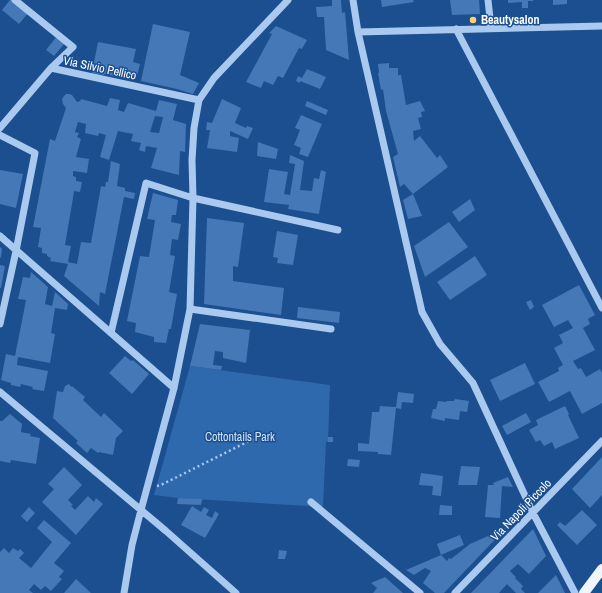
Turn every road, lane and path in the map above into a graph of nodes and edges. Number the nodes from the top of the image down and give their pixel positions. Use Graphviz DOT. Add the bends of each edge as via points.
graph roads {
  1 [pos="15,0"];
  2 [pos="288,0"];
  3 [pos="353,0"];
  4 [pos="488,0"];
  5 [pos="602,26"];
  6 [pos="491,28"];
  7 [pos="456,29"];
  8 [pos="358,32"];
  9 [pos="51,68"];
  10 [pos="198,100"];
  11 [pos="0,128"];
  12 [pos="0,135"];
  13 [pos="193,198"];
  14 [pos="338,230"];
  15 [pos="0,236"];
  16 [pos="16,251"];
  17 [pos="602,308"];
  18 [pos="190,309"];
  19 [pos="0,324"];
  20 [pos="331,329"];
  21 [pos="111,333"];
  22 [pos="174,388"];
  23 [pos="0,392"];
  24 [pos="257,437"];
  25 [pos="602,441"];
  26 [pos="147,489"];
  27 [pos="311,502"];
  28 [pos="140,510"];
  29 [pos="533,513"];
  30 [pos="602,569"];
  31 [pos="124,593"];
  32 [pos="236,593"];
  33 [pos="420,593"];
  34 [pos="455,593"];
  35 [pos="575,593"];
  36 [pos="584,593"];
  1 -- 9 [label="street" via="73,47"];
  2 -- 10 [label="street" via="214,78"];
  3 -- 8 [label="street"];
  4 -- 6 [label="street"];
  5 -- 6 [label="street"];
  6 -- 7 [label="street"];
  7 -- 8 [label="street"];
  7 -- 17 [label="street"];
  8 -- 29 [label="street" via="422,312 440,344 473,383"];
  9 -- 10 [label="street, Via Silvio Pellico"];
  9 -- 11 [label="street, Via Silvio Pellico"];
  10 -- 13 [label="street" via="192,160"];
  12 -- 16 [label="street" via="35,153"];
  13 -- 14 [label="street"];
  13 -- 18 [label="street"];
  13 -- 21 [label="street" via="146,183"];
  15 -- 16 [label="street"];
  16 -- 19 [label="street"];
  16 -- 21 [label="street"];
  18 -- 20 [label="street"];
  18 -- 22 [label="street"];
  21 -- 22 [label="street"];
  22 -- 26 [label="street"];
  23 -- 28 [label="street"];
  24 -- 26 [label="path" via="161,485"];
  25 -- 29 [label="street, Via Napoli Piccolo"];
  26 -- 28 [label="street"];
  27 -- 33 [label="street"];
  28 -- 31 [label="street"];
  28 -- 32 [label="street"];
  29 -- 34 [label="street, Via Napoli Piccolo"];
  29 -- 35 [label="street"];
  30 -- 36 [label="main road"];
}
